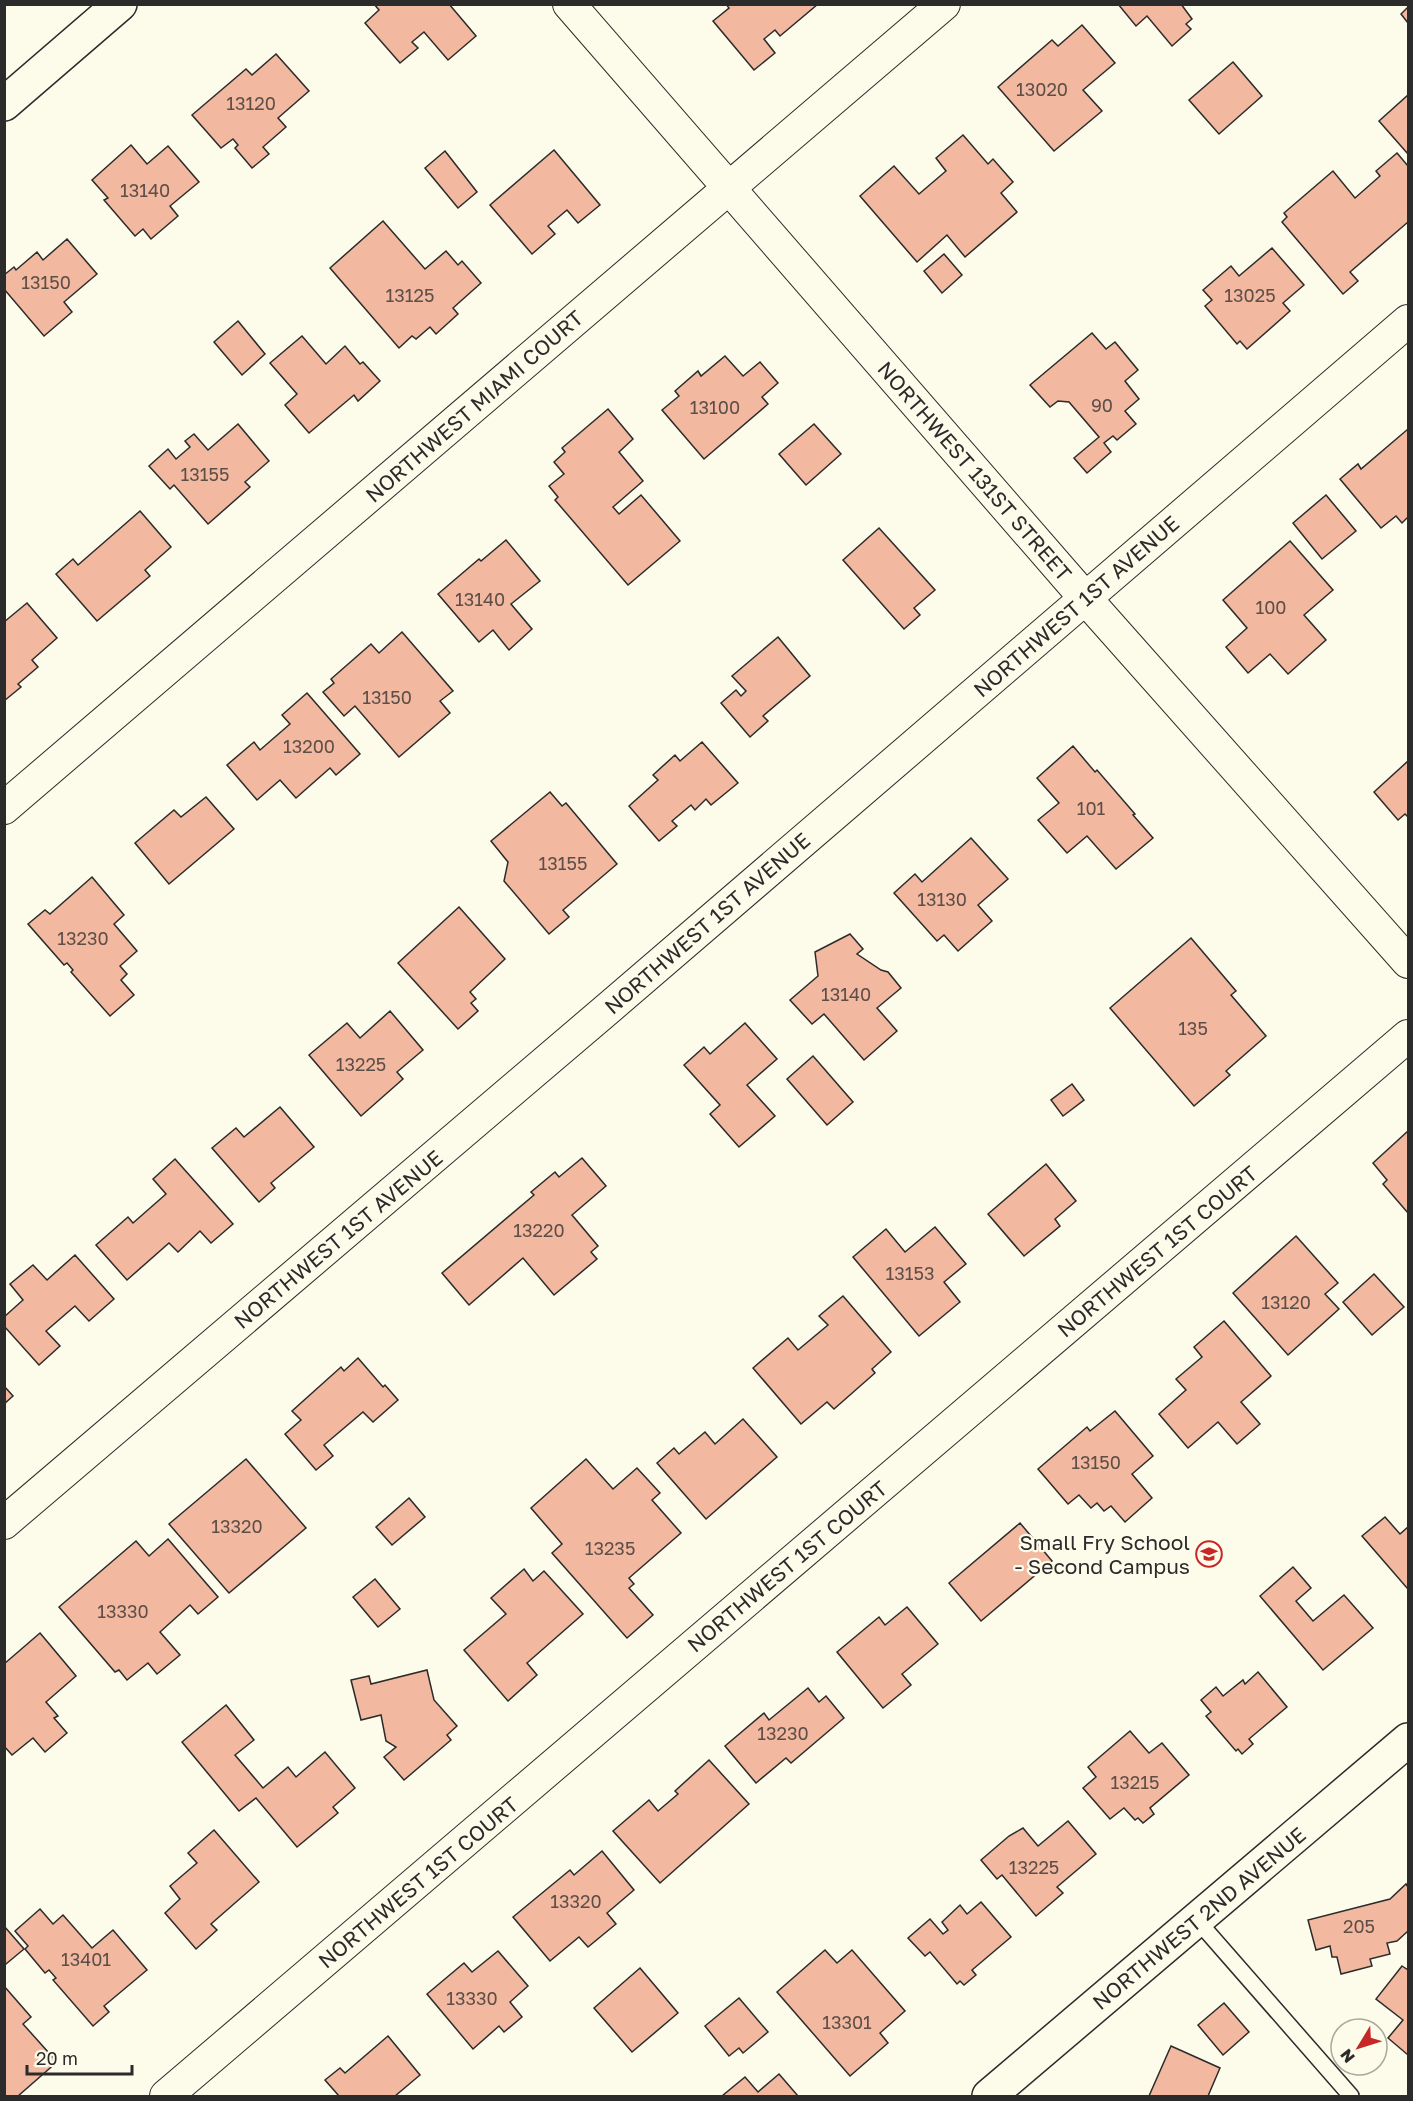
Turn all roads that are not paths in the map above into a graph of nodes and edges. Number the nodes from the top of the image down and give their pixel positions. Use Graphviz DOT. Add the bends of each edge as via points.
graph roads {
  1 [pos="120,4"];
  2 [pos="569,4"];
  3 [pos="944,4"];
  4 [pos="4,104"];
  5 [pos="728,187"];
  6 [pos="1408,321"];
  7 [pos="1086,598"];
  8 [pos="4,808"];
  9 [pos="1408,962"];
  10 [pos="1408,1036"];
  11 [pos="4,1522"];
  12 [pos="1405,1749"];
  13 [pos="1197,1920"];
  14 [pos="996,2094"];
  15 [pos="166,2097"];
  16 [pos="1351,2097"];
  1 -- 4 [label="street"];
  2 -- 5 [label="street, NORTHWEST 131ST STREET"];
  3 -- 5 [label="street, NORTHWEST MIAMI COURT"];
  5 -- 7 [label="street, NORTHWEST 131ST STREET"];
  5 -- 8 [label="street, NORTHWEST MIAMI COURT"];
  6 -- 7 [label="street, NORTHWEST 1ST AVENUE"];
  7 -- 9 [label="street, NORTHWEST 131ST STREET"];
  7 -- 11 [label="street, NORTHWEST 1ST AVENUE"];
  10 -- 15 [label="street, NORTHWEST 1ST COURT"];
  12 -- 13 [label="street, NORTHWEST 2ND AVENUE"];
  13 -- 14 [label="street, NORTHWEST 2ND AVENUE"];
  13 -- 16 [label="lane"];
}
